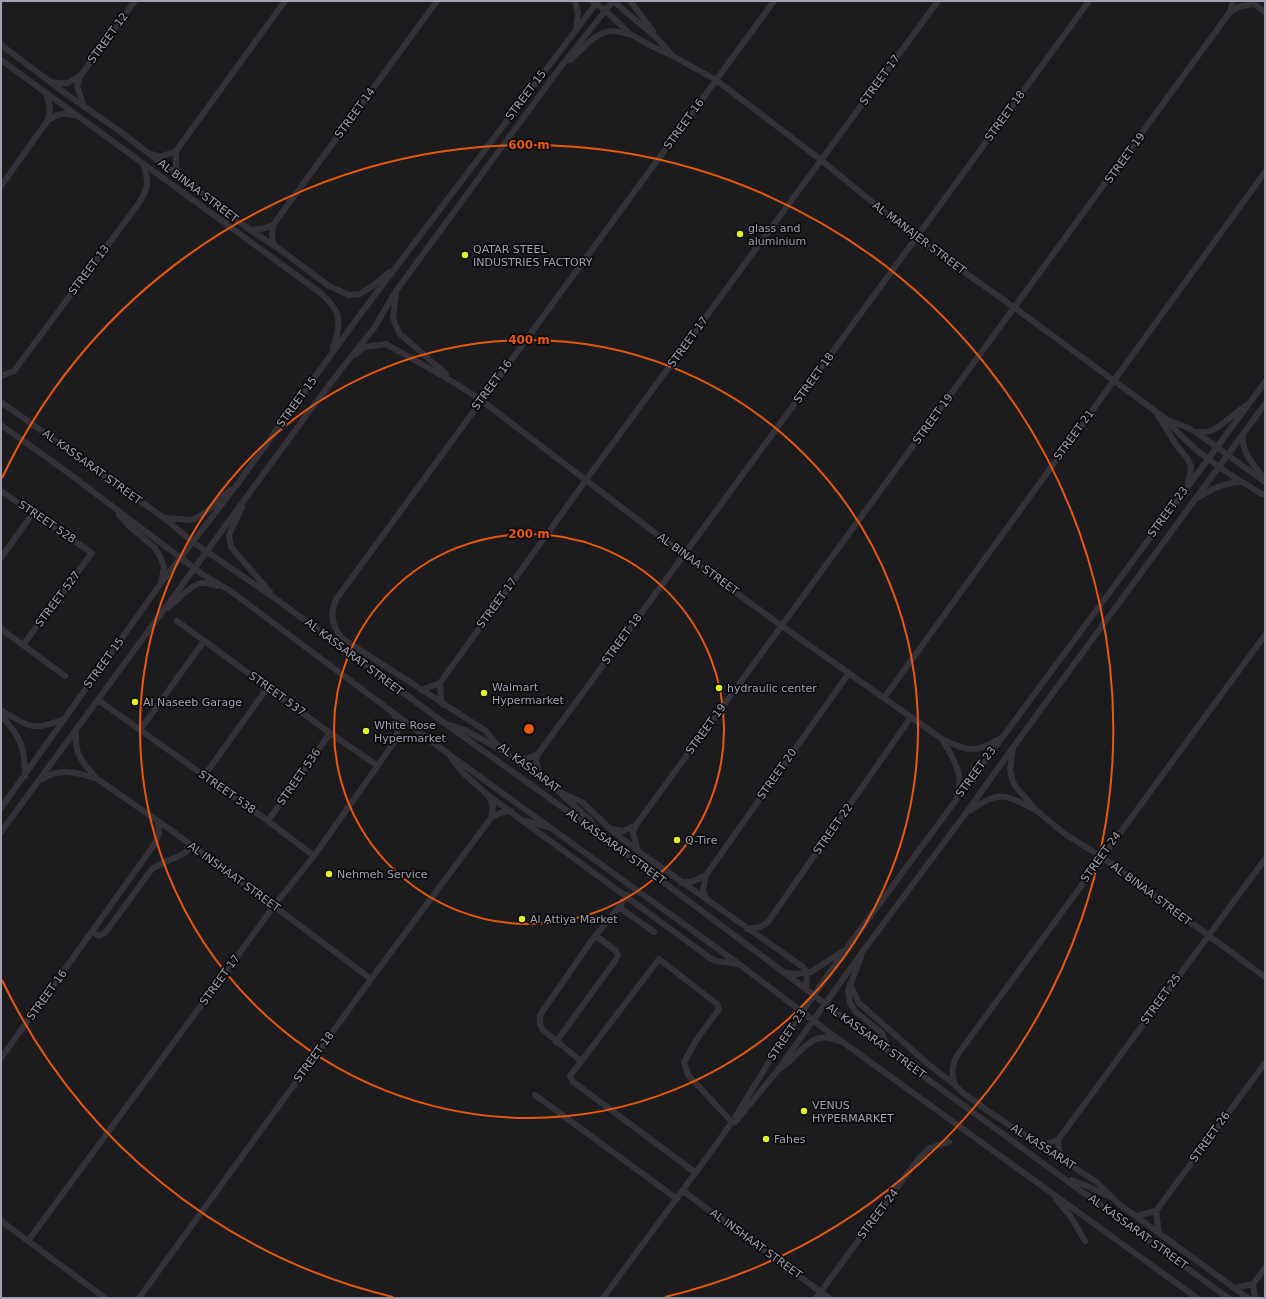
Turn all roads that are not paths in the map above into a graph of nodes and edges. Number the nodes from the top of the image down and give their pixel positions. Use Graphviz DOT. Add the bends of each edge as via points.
graph roads {
  1 [pos="135,1"];
  2 [pos="285,1"];
  3 [pos="437,1"];
  4 [pos="575,1"];
  5 [pos="613,1"];
  6 [pos="630,1"];
  7 [pos="774,1"];
  8 [pos="938,1"];
  9 [pos="1088,1"];
  10 [pos="1233,1"];
  11 [pos="595,2"];
  12 [pos="1252,3"];
  13 [pos="606,11"];
  14 [pos="1230,12"];
  15 [pos="1265,12"];
  16 [pos="575,30"];
  17 [pos="630,34"];
  18 [pos="658,39"];
  19 [pos="1,45"];
  20 [pos="673,56"];
  21 [pos="1,60"];
  22 [pos="560,69"];
  23 [pos="81,75"];
  24 [pos="716,80"];
  25 [pos="49,81"];
  26 [pos="46,92"];
  27 [pos="84,105"];
  28 [pos="77,115"];
  29 [pos="48,120"];
  30 [pos="176,151"];
  31 [pos="147,152"];
  32 [pos="821,160"];
  33 [pos="143,164"];
  34 [pos="1265,172"];
  35 [pos="182,178"];
  36 [pos="1,186"];
  37 [pos="273,225"];
  38 [pos="250,230"];
  39 [pos="916,238"];
  40 [pos="278,248"];
  41 [pos="400,262"];
  42 [pos="396,291"];
  43 [pos="1015,308"];
  44 [pos="331,354"];
  45 [pos="346,363"];
  46 [pos="1,376"];
  47 [pos="1114,381"];
  48 [pos="1265,382"];
  49 [pos="458,384"];
  50 [pos="481,400"];
  51 [pos="1,402"];
  52 [pos="1249,403"];
  53 [pos="1265,404"];
  54 [pos="1154,410"];
  55 [pos="1166,419"];
  56 [pos="2,427"];
  57 [pos="1195,432"];
  58 [pos="1243,434"];
  59 [pos="1216,447"];
  60 [pos="1228,456"];
  61 [pos="1207,459"];
  62 [pos="1219,467"];
  63 [pos="586,480"];
  64 [pos="239,482"];
  65 [pos="1242,482"];
  66 [pos="1265,482"];
  67 [pos="1186,488"];
  68 [pos="1,491"];
  69 [pos="1265,494"];
  70 [pos="247,496"];
  71 [pos="1196,499"];
  72 [pos="108,504"];
  73 [pos="33,513"];
  74 [pos="164,518"];
  75 [pos="193,542"];
  76 [pos="92,552"];
  77 [pos="207,552"];
  78 [pos="684,555"];
  79 [pos="1,558"];
  80 [pos="180,558"];
  81 [pos="194,568"];
  82 [pos="161,583"];
  83 [pos="232,592"];
  84 [pos="276,599"];
  85 [pos="158,617"];
  86 [pos="332,619"];
  87 [pos="177,621"];
  88 [pos="782,626"];
  89 [pos="1,629"];
  90 [pos="1265,636"];
  91 [pos="204,641"];
  92 [pos="23,645"];
  93 [pos="849,673"];
  94 [pos="65,676"];
  95 [pos="440,683"];
  96 [pos="268,687"];
  97 [pos="421,690"];
  98 [pos="884,698"];
  99 [pos="98,700"];
  100 [pos="444,705"];
  101 [pos="1,710"];
  102 [pos="394,714"];
  103 [pos="1,715"];
  104 [pos="911,717"];
  105 [pos="64,719"];
  106 [pos="443,722"];
  107 [pos="76,730"];
  108 [pos="140,730"];
  109 [pos="330,733"];
  110 [pos="1002,737"];
  111 [pos="942,739"];
  112 [pos="1014,746"];
  113 [pos="501,750"];
  114 [pos="447,753"];
  115 [pos="538,754"];
  116 [pos="513,758"];
  117 [pos="378,766"];
  118 [pos="25,776"];
  119 [pos="204,776"];
  120 [pos="540,777"];
  121 [pos="96,778"];
  122 [pos="38,782"];
  123 [pos="557,791"];
  124 [pos="489,796"];
  125 [pos="953,804"];
  126 [pos="1,808"];
  127 [pos="510,811"];
  128 [pos="1037,811"];
  129 [pos="966,813"];
  130 [pos="491,818"];
  131 [pos="523,820"];
  132 [pos="268,821"];
  133 [pos="158,822"];
  134 [pos="636,825"];
  135 [pos="551,828"];
  136 [pos="610,829"];
  137 [pos="1,832"];
  138 [pos="598,833"];
  139 [pos="191,846"];
  140 [pos="638,851"];
  141 [pos="314,856"];
  142 [pos="1102,857"];
  143 [pos="1265,859"];
  144 [pos="706,875"];
  145 [pos="681,883"];
  146 [pos="626,895"];
  147 [pos="708,902"];
  148 [pos="274,906"];
  149 [pos="619,907"];
  150 [pos="747,929"];
  151 [pos="92,932"];
  152 [pos="654,932"];
  153 [pos="596,936"];
  154 [pos="1208,936"];
  155 [pos="846,949"];
  156 [pos="863,951"];
  157 [pos="739,964"];
  158 [pos="784,972"];
  159 [pos="807,973"];
  160 [pos="1265,977"];
  161 [pos="371,979"];
  162 [pos="850,984"];
  163 [pos="806,989"];
  164 [pos="814,995"];
  165 [pos="824,1004"];
  166 [pos="802,1011"];
  167 [pos="814,1019"];
  168 [pos="556,1042"];
  169 [pos="848,1045"];
  170 [pos="890,1051"];
  171 [pos="1,1058"];
  172 [pos="581,1061"];
  173 [pos="1265,1063"];
  174 [pos="777,1071"];
  175 [pos="956,1085"];
  176 [pos="534,1095"];
  177 [pos="732,1122"];
  178 [pos="1058,1140"];
  179 [pos="949,1142"];
  180 [pos="1039,1145"];
  181 [pos="713,1149"];
  182 [pos="1062,1159"];
  183 [pos="696,1173"];
  184 [pos="1064,1178"];
  185 [pos="682,1191"];
  186 [pos="1051,1192"];
  187 [pos="677,1198"];
  188 [pos="1112,1198"];
  189 [pos="1156,1210"];
  190 [pos="1136,1216"];
  191 [pos="1,1221"];
  192 [pos="1159,1233"];
  193 [pos="28,1241"];
  194 [pos="1086,1241"];
  195 [pos="1265,1268"];
  196 [pos="1253,1284"];
  197 [pos="1235,1288"];
  198 [pos="820,1291"];
  199 [pos="105,1298"];
  200 [pos="139,1298"];
  201 [pos="602,1298"];
  202 [pos="816,1298"];
  203 [pos="829,1298"];
  204 [pos="1197,1298"];
  205 [pos="1228,1298"];
  206 [pos="1248,1298"];
  207 [pos="1255,1298"];
  1 -- 23 [label="street, STREET 12"];
  2 -- 30 [label="street"];
  3 -- 37 [label="street, STREET 14"];
  4 -- 16 [label="street" via="578,13"];
  5 -- 13 [label="street, STREET 15"];
  5 -- 18 [label="street, AL MANAJER STREET"];
  6 -- 18 [label="street"];
  7 -- 24 [label="street, STREET 16"];
  8 -- 32 [label="street, STREET 17"];
  9 -- 39 [label="street, STREET 18"];
  10 -- 14 [label="street, STREET 19"];
  11 -- 13 [label="street, AL MANAJER STREET"];
  11 -- 16 [label="street, STREET 15"];
  12 -- 14 [label="street"];
  12 -- 15 [label="street"];
  13 -- 17 [label="street, AL MANAJER STREET"];
  13 -- 22 [label="street, STREET 15"];
  14 -- 43 [label="street, STREET 19"];
  16 -- 41 [label="street, STREET 15"];
  17 -- 20 [label="street, AL MANAJER STREET"];
  17 -- 22 [label="street, STREET 15" via="610,31 597,36"];
  18 -- 20 [label="street, AL MANAJER STREET"];
  19 -- 25 [label="street, AL BINAA STREET"];
  20 -- 24 [label="street, AL MANAJER STREET"];
  21 -- 26 [label="street, AL BINAA STREET"];
  22 -- 42 [label="street, STREET 15"];
  23 -- 25 [label="street, STREET 12" via="68,83"];
  23 -- 27 [label="street, STREET 12" via="77,86"];
  24 -- 32 [label="street, AL MANAJER STREET"];
  24 -- 50 [label="street, STREET 16"];
  25 -- 27 [label="street, AL BINAA STREET"];
  26 -- 28 [label="street, AL BINAA STREET"];
  26 -- 29 [label="street" via="50,108"];
  27 -- 31 [label="street, AL BINAA STREET"];
  28 -- 29 [label="street" via="58,114"];
  28 -- 33 [label="street, AL BINAA STREET"];
  29 -- 36 [label="street"];
  30 -- 31 [label="street" via="160,157"];
  30 -- 35 [label="street" via="176,168"];
  31 -- 35 [label="street, AL BINAA STREET"];
  32 -- 39 [label="street, AL MANAJER STREET"];
  32 -- 63 [label="street, STREET 17"];
  33 -- 44 [label="street, AL BINAA STREET" via="330,301 340,320"];
  33 -- 46 [label="street, STREET 13" via="148,178 146,192 14,371"];
  34 -- 47 [label="street, STREET 21"];
  35 -- 38 [label="street, AL BINAA STREET"];
  37 -- 38 [label="street"];
  37 -- 40 [label="street" via="274,244"];
  38 -- 40 [label="street, AL BINAA STREET"];
  39 -- 43 [label="street, AL MANAJER STREET"];
  39 -- 78 [label="street, STREET 18"];
  40 -- 41 [label="street, AL BINAA STREET" via="329,286 349,295 360,294 374,286"];
  41 -- 44 [label="street, STREET 15"];
  42 -- 45 [label="street, STREET 15" via="374,328"];
  42 -- 49 [label="street, AL BINAA STREET" via="393,318 399,333"];
  43 -- 47 [label="street, AL MANAJER STREET"];
  43 -- 88 [label="street, STREET 19"];
  44 -- 64 [label="street, STREET 15"];
  45 -- 49 [label="street, AL BINAA STREET" via="366,347 386,344"];
  45 -- 70 [label="street, STREET 15"];
  47 -- 54 [label="street, AL MANAJER STREET"];
  47 -- 98 [label="street, STREET 21"];
  48 -- 52 [label="street, STREET 23"];
  49 -- 50 [label="street, AL BINAA STREET"];
  50 -- 63 [label="street, AL BINAA STREET"];
  50 -- 86 [label="street, STREET 16" via="337,598 333,605"];
  51 -- 74 [label="street, AL KASSARAT STREET"];
  52 -- 57 [label="street, STREET 23" via="1212,431"];
  52 -- 59 [label="street, STREET 23"];
  53 -- 58 [label="street, STREET 23"];
  54 -- 55 [label="street, AL MANAJER STREET"];
  54 -- 67 [label="street" via="1191,466"];
  55 -- 57 [label="street, AL MANAJER STREET"];
  55 -- 61 [label="street, AL MANAJER STREET" via="1180,436"];
  56 -- 72 [label="street, AL KASSARAT STREET"];
  57 -- 59 [label="street, AL MANAJER STREET"];
  58 -- 60 [label="street, STREET 23"];
  58 -- 66 [label="street" via="1242,444 1245,453"];
  59 -- 60 [label="street, AL MANAJER STREET"];
  59 -- 61 [label="street, STREET 23"];
  60 -- 62 [label="street, STREET 23"];
  60 -- 66 [label="street, AL MANAJER STREET"];
  61 -- 62 [label="street, AL MANAJER STREET"];
  61 -- 67 [label="street, STREET 23"];
  62 -- 65 [label="street, AL MANAJER STREET"];
  62 -- 71 [label="street, STREET 23"];
  63 -- 78 [label="street, AL BINAA STREET"];
  63 -- 95 [label="street, STREET 17"];
  64 -- 74 [label="street" via="202,515 192,520"];
  64 -- 75 [label="street, STREET 15"];
  65 -- 69 [label="street, AL MANAJER STREET"];
  65 -- 71 [label="street, STREET 23" via="1217,486"];
  67 -- 110 [label="street, STREET 23"];
  68 -- 73 [label="street, STREET 528"];
  70 -- 77 [label="street, STREET 15"];
  70 -- 84 [label="street" via="229,535 231,548"];
  71 -- 112 [label="street, STREET 23"];
  72 -- 80 [label="street, AL KASSARAT STREET"];
  72 -- 82 [label="street" via="155,548 164,568"];
  73 -- 76 [label="street, STREET 528"];
  73 -- 79 [label="street"];
  74 -- 75 [label="street, AL KASSARAT STREET"];
  75 -- 77 [label="street, AL KASSARAT STREET"];
  75 -- 80 [label="street, STREET 15"];
  76 -- 92 [label="street, STREET 527"];
  77 -- 81 [label="street, STREET 15"];
  77 -- 84 [label="street, AL KASSARAT STREET"];
  78 -- 88 [label="street, AL BINAA STREET"];
  78 -- 115 [label="street, STREET 18"];
  80 -- 81 [label="street, AL KASSARAT STREET"];
  80 -- 82 [label="street, STREET 15"];
  81 -- 83 [label="street, AL KASSARAT STREET"];
  81 -- 85 [label="street, STREET 15"];
  82 -- 105 [label="street, STREET 15"];
  83 -- 85 [label="street" via="199,583"];
  83 -- 102 [label="street, AL KASSARAT STREET"];
  84 -- 106 [label="street, AL KASSARAT STREET"];
  85 -- 99 [label="street, STREET 15"];
  86 -- 97 [label="street, AL KASSARAT" via="337,633 343,639"];
  87 -- 91 [label="street, STREET 537"];
  88 -- 93 [label="street, AL BINAA STREET"];
  88 -- 134 [label="street, STREET 19"];
  89 -- 92 [label="street"];
  90 -- 142 [label="street, STREET 24"];
  91 -- 96 [label="street, STREET 537"];
  91 -- 108 [label="street"];
  92 -- 94 [label="street"];
  93 -- 98 [label="street, AL BINAA STREET"];
  93 -- 144 [label="street, STREET 20"];
  95 -- 97 [label="street"];
  95 -- 100 [label="street"];
  96 -- 109 [label="street, STREET 537"];
  96 -- 119 [label="street"];
  97 -- 100 [label="street, AL KASSARAT"];
  98 -- 104 [label="street, AL BINAA STREET"];
  99 -- 107 [label="street, STREET 15"];
  99 -- 108 [label="street, STREET 538"];
  100 -- 113 [label="street, AL KASSARAT" via="486,731"];
  101 -- 105 [label="street" via="25,725 34,727"];
  102 -- 114 [label="street, AL KASSARAT STREET"];
  102 -- 117 [label="street, STREET 17" via="398,729 395,740"];
  103 -- 118 [label="street" via="22,745"];
  104 -- 111 [label="street, AL BINAA STREET"];
  104 -- 150 [label="street, STREET 22" via="768,922 760,927"];
  105 -- 118 [label="street, STREET 15"];
  106 -- 113 [label="street" via="465,730"];
  106 -- 138 [label="street, AL KASSARAT STREET"];
  107 -- 121 [label="street, AL INSHAAT STREET" via="78,753 82,762"];
  107 -- 122 [label="street, STREET 15"];
  108 -- 119 [label="street, STREET 538"];
  109 -- 117 [label="street, STREET 537"];
  109 -- 132 [label="street, STREET 536"];
  110 -- 111 [label="street, AL BINAA STREET" via="975,750"];
  110 -- 125 [label="street, STREET 23"];
  111 -- 125 [label="street, AL BINAA STREET" via="955,761 960,777 960,787"];
  112 -- 128 [label="street, AL BINAA STREET" via="1010,769 1012,779"];
  112 -- 129 [label="street, STREET 23"];
  113 -- 116 [label="street, AL KASSARAT"];
  114 -- 124 [label="street" via="462,772"];
  114 -- 135 [label="street, AL KASSARAT STREET"];
  115 -- 116 [label="street" via="519,760"];
  115 -- 120 [label="street" via="536,760"];
  116 -- 120 [label="street, AL KASSARAT"];
  117 -- 141 [label="street, STREET 17"];
  118 -- 126 [label="street, STREET 15"];
  119 -- 132 [label="street, STREET 538"];
  120 -- 123 [label="street, AL KASSARAT"];
  121 -- 122 [label="street, AL INSHAAT STREET" via="57,772"];
  121 -- 133 [label="street, AL INSHAAT STREET"];
  122 -- 137 [label="street, STREET 15"];
  123 -- 136 [label="street, AL KASSARAT" via="582,802"];
  123 -- 138 [label="street" via="589,819"];
  124 -- 127 [label="street"];
  124 -- 130 [label="street" via="493,807"];
  125 -- 155 [label="street, STREET 23"];
  127 -- 130 [label="street"];
  127 -- 131 [label="street"];
  128 -- 129 [label="street, AL BINAA STREET" via="1018,800 1001,796 989,798"];
  128 -- 142 [label="street, AL BINAA STREET" via="1065,834"];
  129 -- 156 [label="street, STREET 23"];
  130 -- 161 [label="street, STREET 18"];
  131 -- 135 [label="street"];
  131 -- 146 [label="street"];
  132 -- 141 [label="street, STREET 538"];
  133 -- 139 [label="street, AL INSHAAT STREET"];
  133 -- 151 [label="street, STREET 16" via="159,834 154,845"];
  134 -- 136 [label="street" via="623,831"];
  134 -- 140 [label="street" via="634,833"];
  135 -- 157 [label="street, AL KASSARAT STREET"];
  136 -- 140 [label="street, AL KASSARAT"];
  138 -- 158 [label="street, AL KASSARAT STREET"];
  139 -- 148 [label="street, AL INSHAAT STREET"];
  139 -- 151 [label="street" via="186,853 162,862 152,869 105,933 99,936"];
  140 -- 145 [label="street, AL KASSARAT"];
  141 -- 148 [label="street, STREET 17"];
  142 -- 154 [label="street, AL BINAA STREET"];
  142 -- 175 [label="street, STREET 24" via="958,1054 952,1069"];
  143 -- 154 [label="street, STREET 25"];
  144 -- 145 [label="street" via="694,882"];
  144 -- 147 [label="street" via="703,885"];
  145 -- 147 [label="street, AL KASSARAT"];
  146 -- 149 [label="street"];
  146 -- 157 [label="street" via="716,961"];
  147 -- 150 [label="street, AL KASSARAT"];
  148 -- 161 [label="street, AL INSHAAT STREET"];
  148 -- 193 [label="street, STREET 17"];
  149 -- 152 [label="street"];
  149 -- 153 [label="street"];
  150 -- 159 [label="street, AL KASSARAT"];
  151 -- 171 [label="street, STREET 16"];
  153 -- 168 [label="street" via="540,1015 540,1025"];
  153 -- 168 [label="street" via="615,950 618,955 616,961"];
  154 -- 160 [label="street, AL BINAA STREET"];
  154 -- 178 [label="street, STREET 25"];
  155 -- 159 [label="street" via="818,969"];
  155 -- 164 [label="street, STREET 23"];
  156 -- 162 [label="street"];
  156 -- 165 [label="street, STREET 23"];
  157 -- 166 [label="street, AL KASSARAT STREET"];
  158 -- 159 [label="street"];
  158 -- 163 [label="street, AL KASSARAT STREET"];
  159 -- 163 [label="street"];
  161 -- 200 [label="street, STREET 18"];
  162 -- 170 [label="street" via="850,1003 856,1012 882,1033"];
  162 -- 175 [label="street, AL KASSARAT" via="859,1003"];
  163 -- 164 [label="street, AL KASSARAT STREET"];
  164 -- 165 [label="street, AL KASSARAT STREET"];
  164 -- 166 [label="street, STREET 23"];
  165 -- 167 [label="street, STREET 23"];
  165 -- 170 [label="street, AL KASSARAT STREET"];
  166 -- 167 [label="street, AL KASSARAT STREET"];
  166 -- 177 [label="street, STREET 23"];
  167 -- 169 [label="street, AL KASSARAT STREET"];
  167 -- 174 [label="street, STREET 23"];
  168 -- 172 [label="street"];
  169 -- 174 [label="street" via="827,1037 814,1040"];
  169 -- 186 [label="street, AL KASSARAT STREET"];
  170 -- 184 [label="street, AL KASSARAT STREET"];
  172 -- 177 [label="street" via="659,959 717,1004 719,1009 684,1062 688,1075"];
  172 -- 183 [label="street" via="570,1076 572,1081"];
  173 -- 189 [label="street, STREET 26"];
  174 -- 181 [label="street, STREET 23"];
  175 -- 180 [label="street, AL KASSARAT" via="963,1093"];
  176 -- 187 [label="street"];
  177 -- 181 [label="street, STREET 23"];
  178 -- 180 [label="street"];
  178 -- 182 [label="street" via="1058,1150"];
  179 -- 198 [label="street, STREET 24" via="929,1148 919,1158"];
  180 -- 182 [label="street, AL KASSARAT"];
  181 -- 183 [label="street, STREET 23"];
  182 -- 188 [label="street, AL KASSARAT" via="1105,1188"];
  183 -- 185 [label="street, STREET 23"];
  184 -- 188 [label="street"];
  184 -- 205 [label="street, AL KASSARAT STREET"];
  185 -- 187 [label="street, STREET 23"];
  185 -- 198 [label="street, AL INSHAAT STREET"];
  186 -- 194 [label="street"];
  186 -- 204 [label="street, AL KASSARAT STREET"];
  187 -- 201 [label="street, STREET 23"];
  188 -- 190 [label="street, AL KASSARAT"];
  189 -- 190 [label="street"];
  189 -- 192 [label="street"];
  190 -- 192 [label="street, AL KASSARAT"];
  191 -- 193 [label="street"];
  192 -- 197 [label="street, AL KASSARAT"];
  193 -- 199 [label="street"];
  195 -- 196 [label="street"];
  196 -- 197 [label="street"];
  196 -- 207 [label="street"];
  197 -- 206 [label="street, AL KASSARAT"];
  198 -- 202 [label="street, STREET 24"];
  198 -- 203 [label="street, AL INSHAAT STREET"];
}
